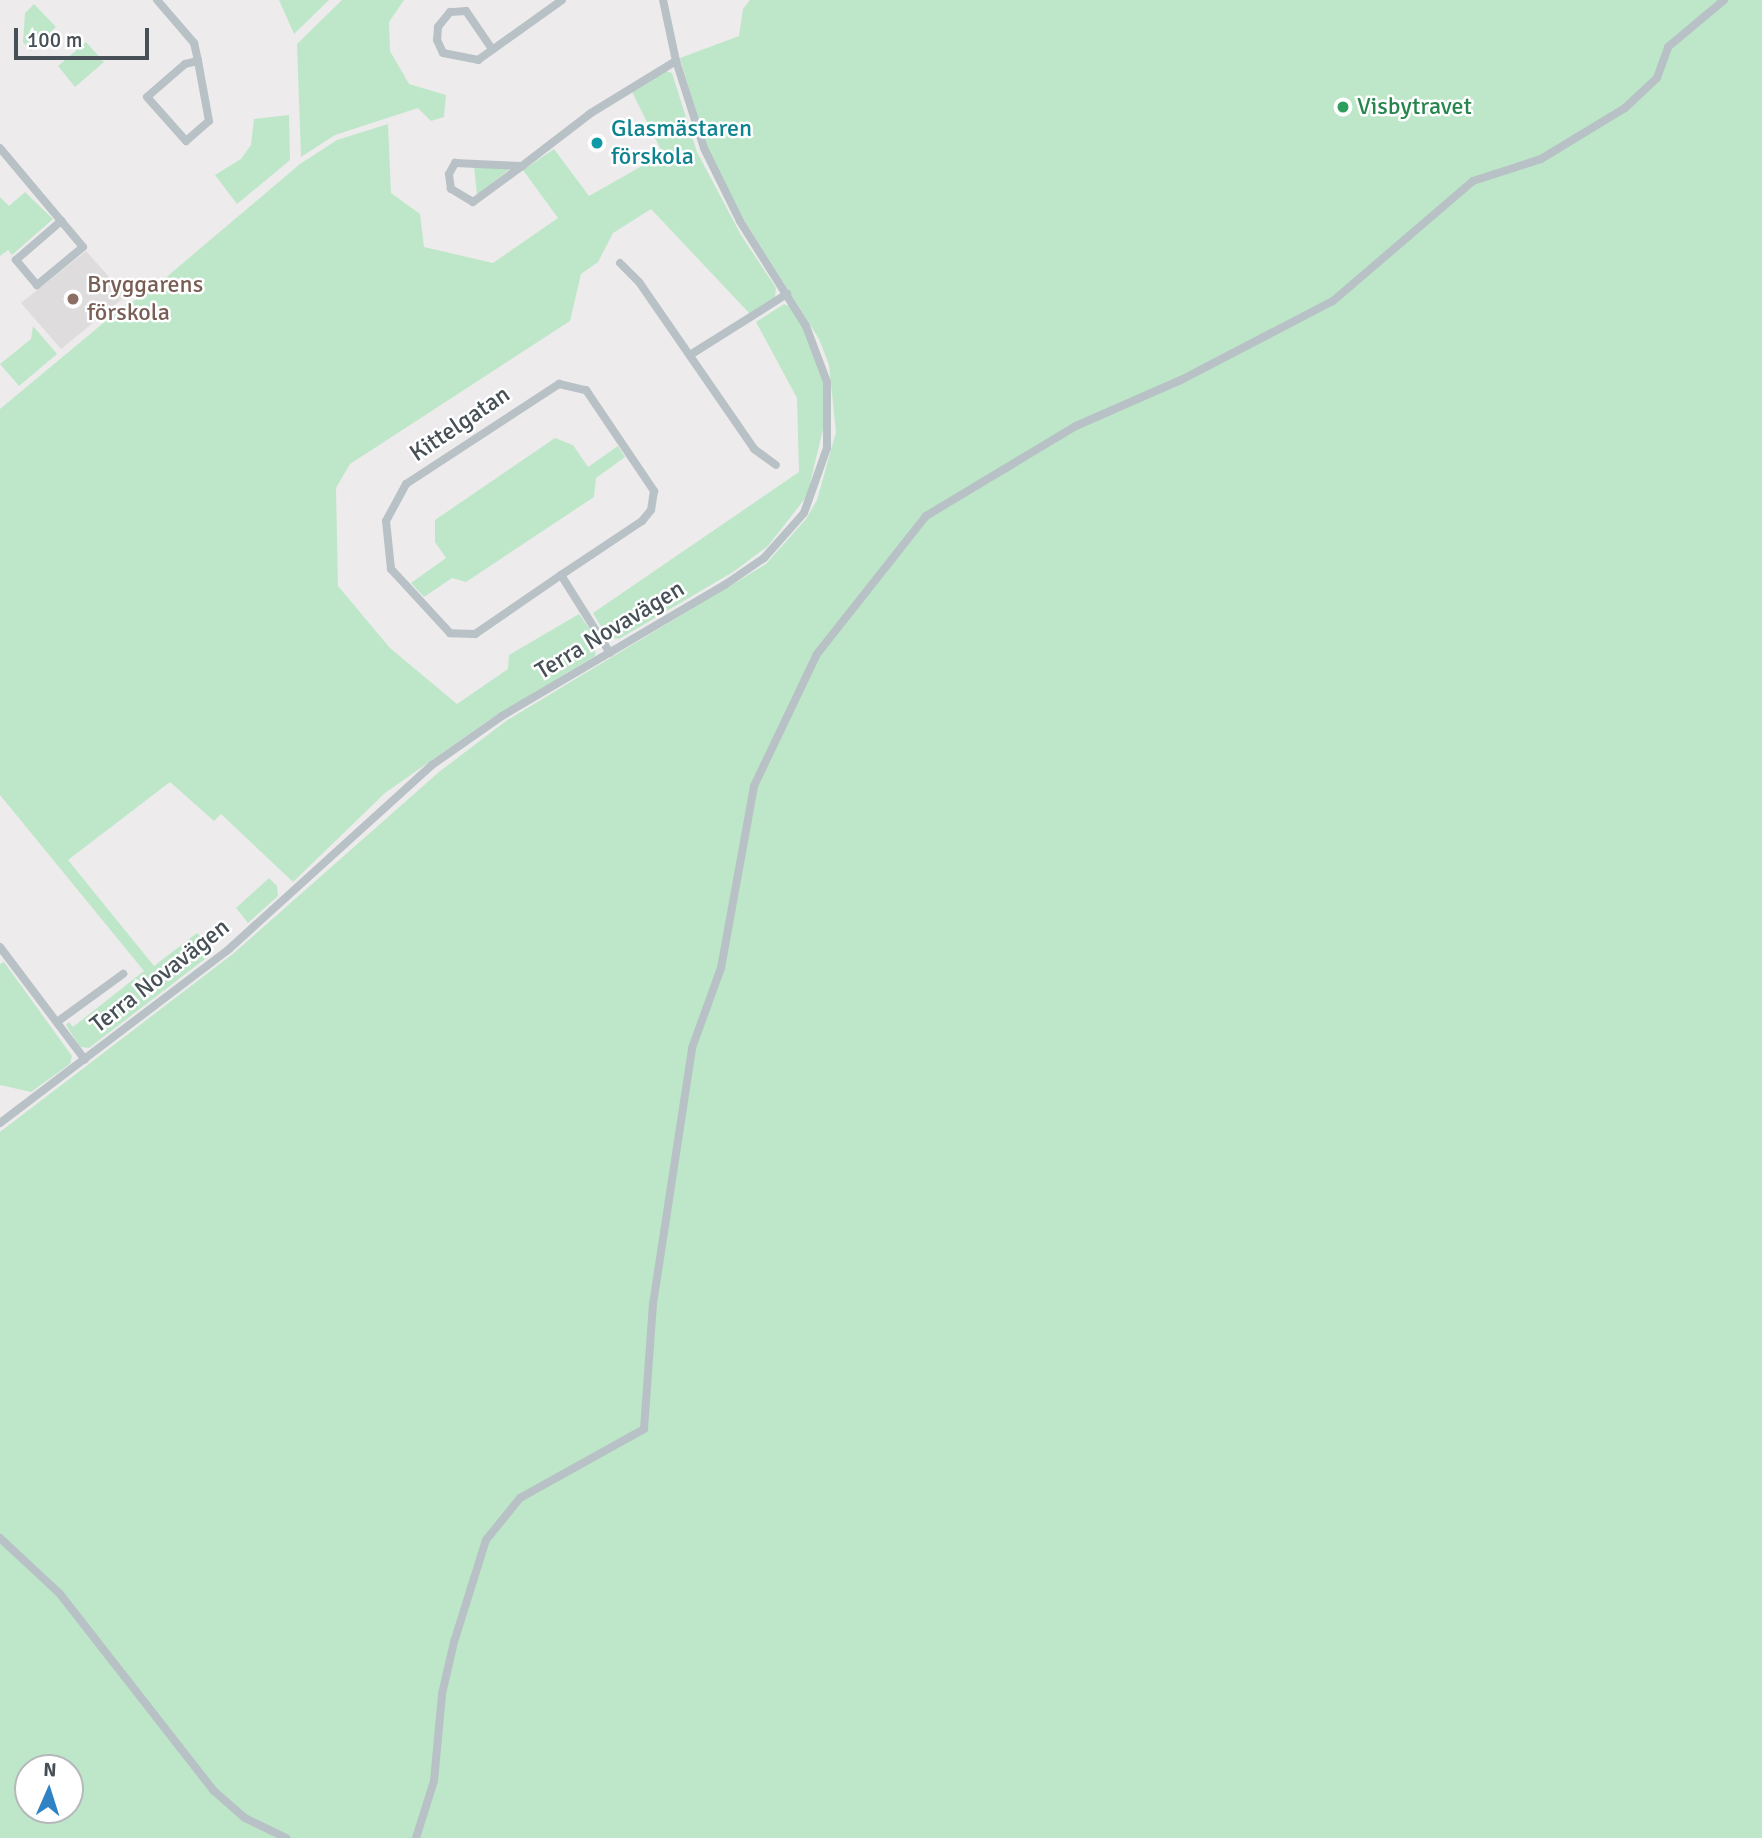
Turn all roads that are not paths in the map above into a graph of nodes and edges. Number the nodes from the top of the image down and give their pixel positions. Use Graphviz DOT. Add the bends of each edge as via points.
graph roads {
  1 [pos="157,0"];
  2 [pos="562,0"];
  3 [pos="663,0"];
  4 [pos="1724,0"];
  5 [pos="492,49"];
  6 [pos="198,61"];
  7 [pos="676,61"];
  8 [pos="0,148"];
  9 [pos="522,166"];
  10 [pos="61,221"];
  11 [pos="620,263"];
  12 [pos="787,294"];
  13 [pos="690,355"];
  14 [pos="776,465"];
  15 [pos="561,575"];
  16 [pos="610,653"];
  17 [pos="0,947"];
  18 [pos="123,974"];
  19 [pos="57,1022"];
  20 [pos="85,1060"];
  21 [pos="0,1123"];
  22 [pos="0,1538"];
  23 [pos="286,1838"];
  24 [pos="416,1838"];
  1 -- 6 [label="street" via="194,43"];
  2 -- 5 [label="street" via="512,40"];
  3 -- 7 [label="street, Terra Novavägen"];
  4 -- 24 [label="street" via="1668,47 1657,78 1625,108 1541,159 1473,181 1333,301 1181,380 1076,426 926,516 817,654 754,786 721,968 692,1048 653,1304 645,1429 520,1498 486,1541 451,1655 442,1694 434,1781"];
  5 -- 5 [label="street" via="478,60 452,58 439,48 438,27 450,12 466,10"];
  6 -- 6 [label="street" via="186,64 146,97 186,141 209,121"];
  7 -- 9 [label="street" via="591,113"];
  7 -- 12 [label="street, Terra Novavägen" via="726,197"];
  8 -- 10 [label="street"];
  9 -- 9 [label="street" via="473,202 451,189 449,174 455,163"];
  10 -- 10 [label="street" via="16,260 37,285 83,247"];
  11 -- 13 [label="street" via="639,282"];
  12 -- 13 [label="street"];
  12 -- 16 [label="street, Terra Novavägen" via="819,354 831,405 823,470 810,503 764,558"];
  13 -- 14 [label="street" via="754,449"];
  15 -- 15 [label="street, Kittelgatan" via="642,521 651,510 654,491 586,390 559,384 406,484 386,521 391,569 450,633 475,634"];
  15 -- 16 [label="street"];
  16 -- 20 [label="street, Terra Novavägen" via="502,716 432,765 229,949"];
  17 -- 19 [label="street"];
  18 -- 19 [label="street"];
  19 -- 20 [label="street"];
  20 -- 21 [label="street, Terra Novavägen"];
  22 -- 23 [label="street" via="60,1594 214,1791 245,1818"];
}
